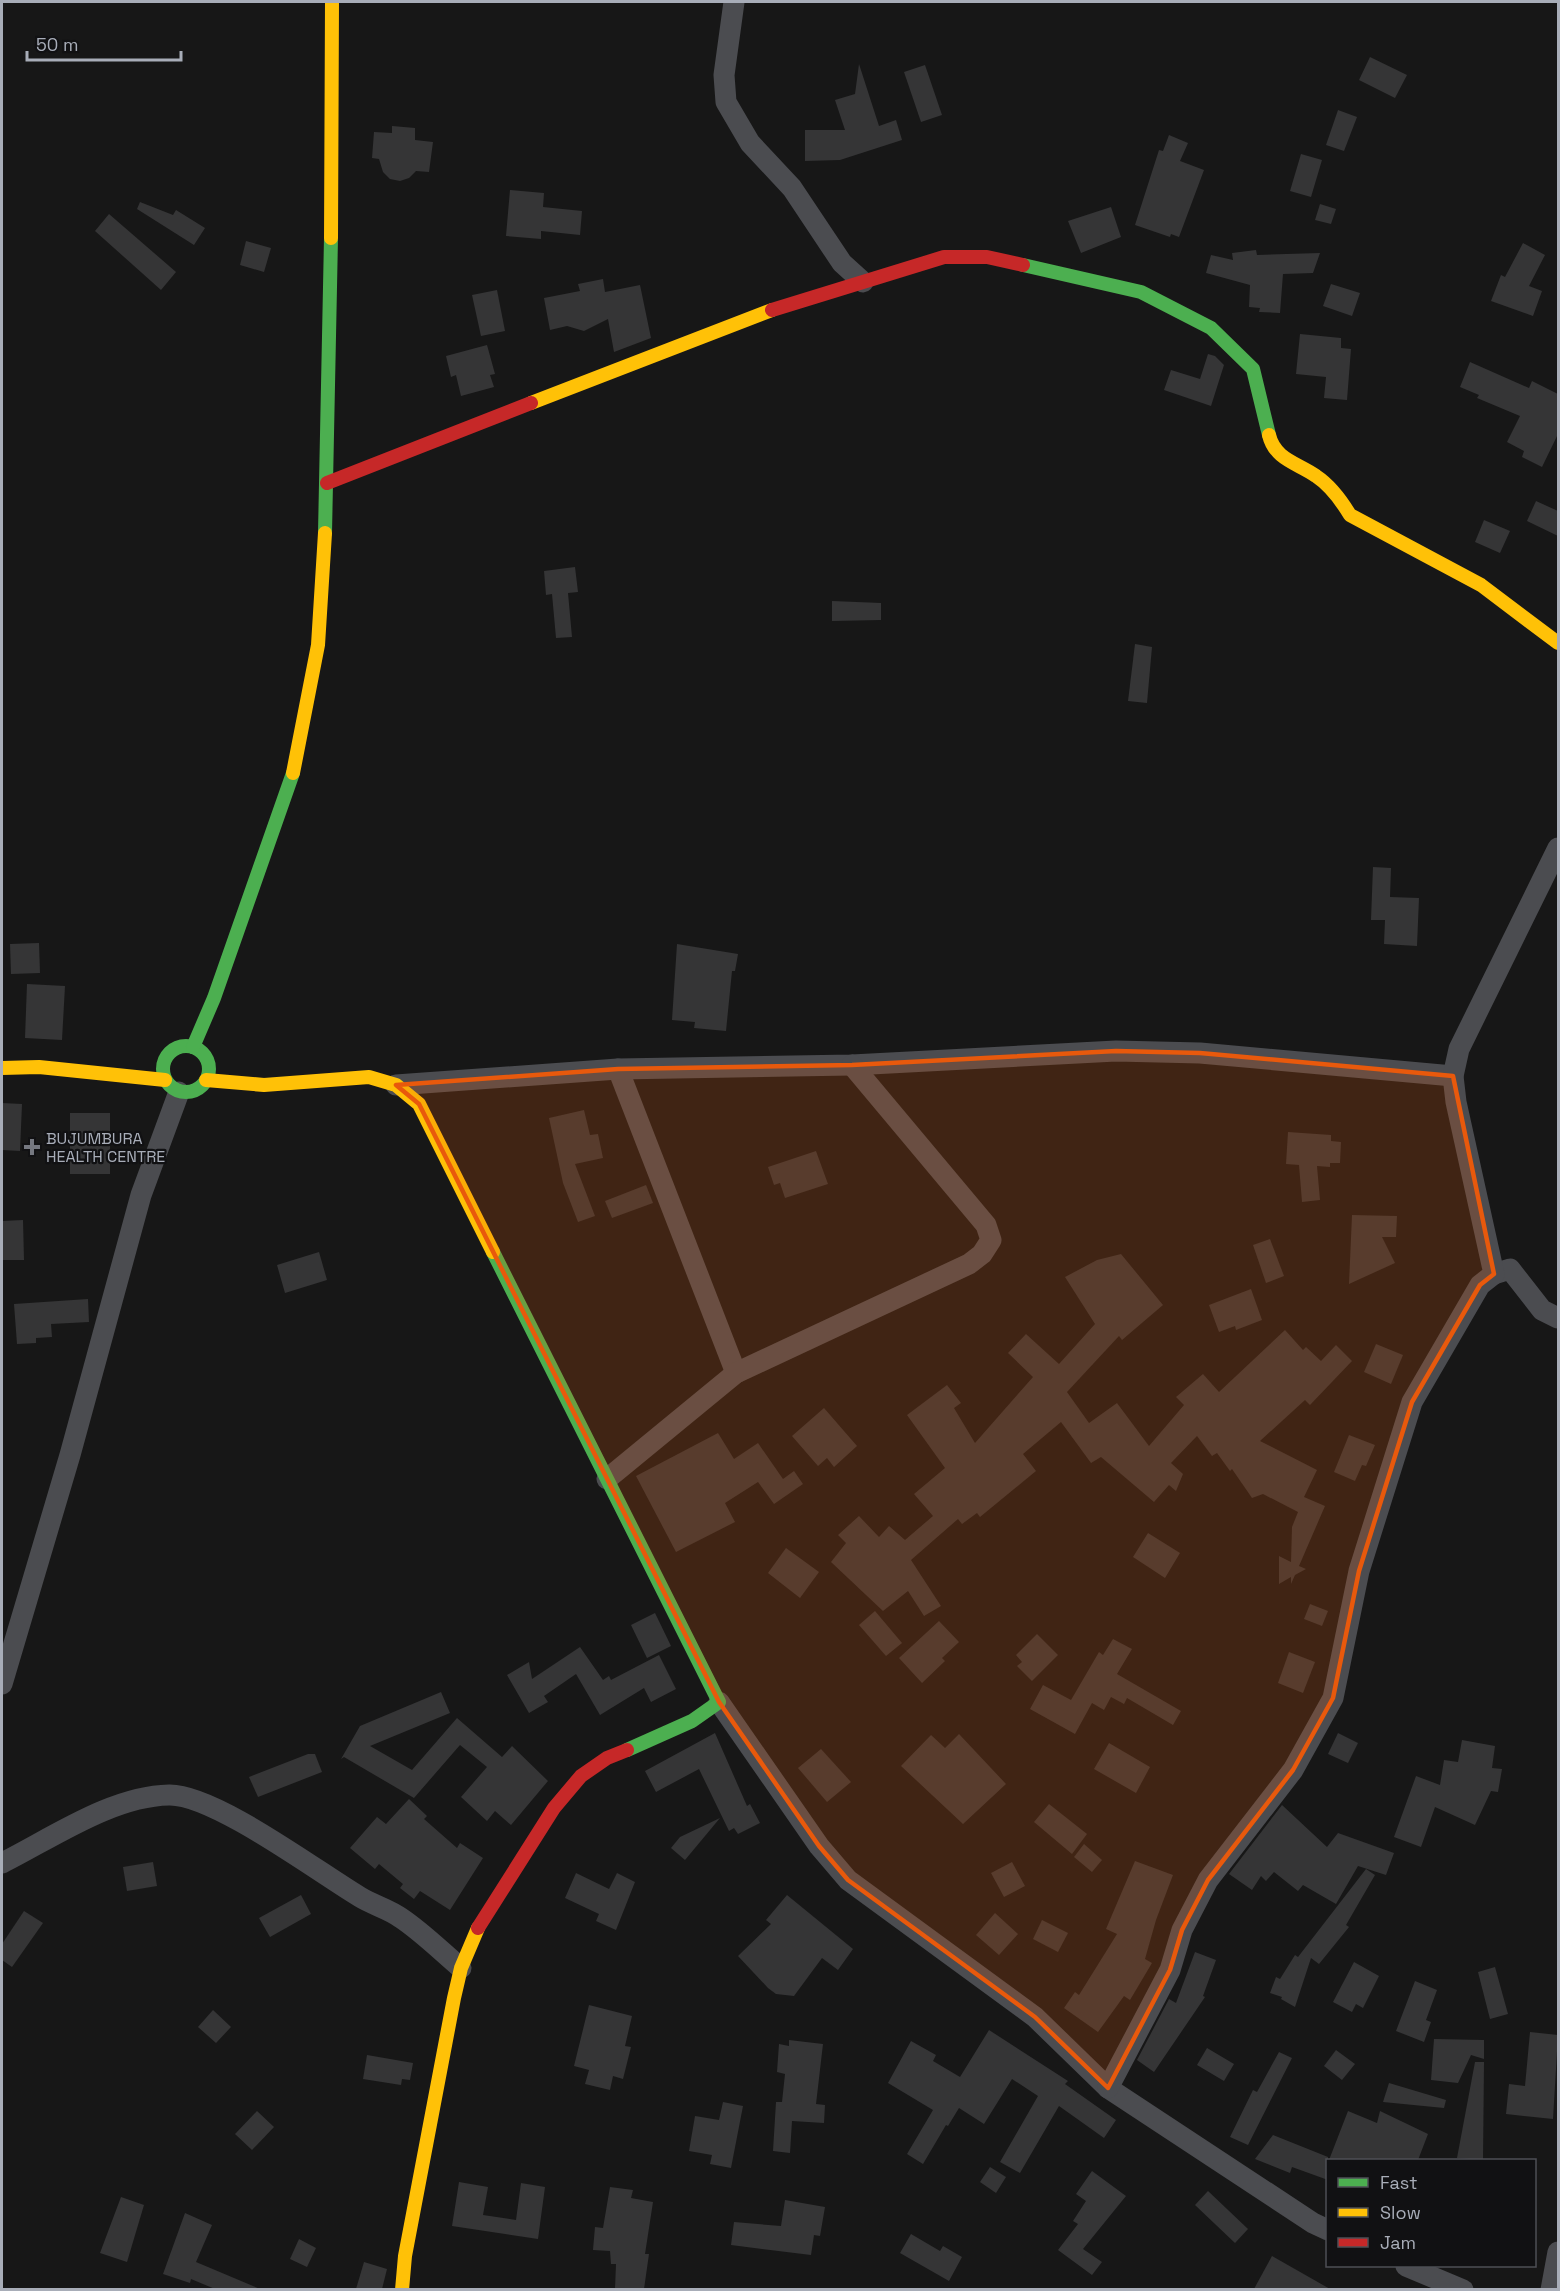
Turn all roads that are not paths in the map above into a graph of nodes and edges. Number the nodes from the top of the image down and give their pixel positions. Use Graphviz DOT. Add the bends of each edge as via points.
graph roads {
  1 [pos="332,2"];
  2 [pos="734,2"];
  3 [pos="863,282"];
  4 [pos="327,483"];
  5 [pos="1558,643"];
  6 [pos="1557,854"];
  7 [pos="193,1047"];
  8 [pos="852,1065"];
  9 [pos="2,1068"];
  10 [pos="618,1069"];
  11 [pos="1453,1076"];
  12 [pos="206,1080"];
  13 [pos="396,1085"];
  14 [pos="172,1086"];
  15 [pos="1494,1274"];
  16 [pos="1558,1318"];
  17 [pos="736,1373"];
  18 [pos="607,1479"];
  19 [pos="2,1684"];
  20 [pos="719,1701"];
  21 [pos="2,1863"];
  22 [pos="461,1968"];
  23 [pos="1108,2088"];
  24 [pos="1326,2229"];
  25 [pos="1558,2252"];
  26 [pos="1409,2267"];
  27 [pos="1430,2283"];
  28 [pos="402,2289"];
  29 [pos="1463,2289"];
  30 [pos="1551,2289"];
  1 -- 4 [label="street"];
  2 -- 3 [label="street" via="724,75 726,102 750,143 792,188 842,263"];
  3 -- 4 [label="street" via="765,312"];
  3 -- 5 [label="street" via="944,257 987,257 1141,292 1211,328 1253,369 1271,442 1287,462 1316,476 1337,495 1350,515 1480,585"];
  4 -- 7 [label="street" via="318,645 294,771"];
  6 -- 11 [label="street" via="1459,1049"];
  7 -- 12 [label="street" via="206,1056"];
  7 -- 14 [label="street" via="179,1047 168,1054 162,1067"];
  8 -- 10 [label="street"];
  8 -- 11 [label="street" via="1116,1051 1200,1053"];
  8 -- 17 [label="street" via="986,1225 991,1240 969,1264"];
  9 -- 14 [label="street" via="39,1067"];
  10 -- 13 [label="street"];
  10 -- 17 [label="street"];
  11 -- 15 [label="street"];
  12 -- 13 [label="street" via="264,1085 369,1077"];
  12 -- 14 [label="street" via="195,1091"];
  13 -- 18 [label="street" via="419,1104"];
  14 -- 19 [label="street"];
  15 -- 16 [label="street" via="1510,1269 1542,1310"];
  15 -- 23 [label="street" via="1480,1285 1412,1402 1359,1571 1333,1698 1293,1770 1208,1880 1182,1930 1170,1970"];
  17 -- 18 [label="street"];
  18 -- 20 [label="street"];
  20 -- 22 [label="street" via="692,1721 607,1758 581,1776 554,1808 478,1927"];
  20 -- 23 [label="street" via="819,1846 848,1880 1035,2017"];
  21 -- 22 [label="street" via="117,1804 148,1797 190,1797 225,1813 363,1899 401,1917"];
  22 -- 28 [label="street" via="405,2256"];
  23 -- 24 [label="street"];
  25 -- 30 [label="street"];
  26 -- 27 [label="street"];
  27 -- 29 [label="street"];
}
